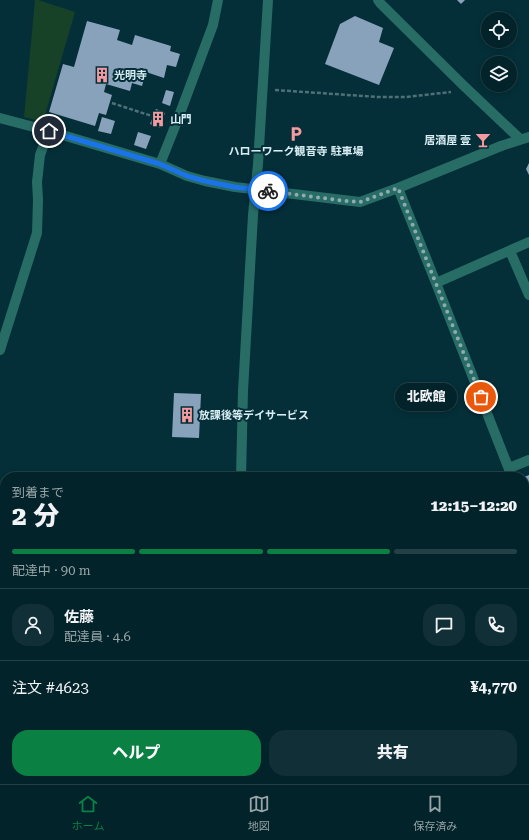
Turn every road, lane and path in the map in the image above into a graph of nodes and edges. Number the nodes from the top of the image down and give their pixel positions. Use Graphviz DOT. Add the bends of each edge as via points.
graph roads {
  1 [pos="218,0"];
  2 [pos="268,0"];
  3 [pos="378,0"];
  4 [pos="464,86"];
  5 [pos="262,89"];
  6 [pos="112,103"];
  7 [pos="0,118"];
  8 [pos="176,124"];
  9 [pos="49,131"];
  10 [pos="525,138"];
  11 [pos="160,164"];
  12 [pos="398,188"];
  13 [pos="255,189"];
  14 [pos="529,242"];
  15 [pos="510,251"];
  16 [pos="436,283"];
  17 [pos="529,296"];
  18 [pos="0,350"];
  19 [pos="529,460"];
  20 [pos="241,472"];
  21 [pos="510,472"];
  22 [pos="511,472"];
  1 -- 8 [label="street" via="213,25"];
  2 -- 5 [label="street"];
  3 -- 4 [label="street"];
  4 -- 5 [label="path" via="451,92 378,97"];
  4 -- 10 [label="street"];
  5 -- 13 [label="street"];
  6 -- 8 [label="path"];
  7 -- 9 [label="street"];
  8 -- 11 [label="street"];
  9 -- 11 [label="street"];
  9 -- 18 [label="street" via="40,155 37,233"];
  10 -- 12 [label="street"];
  11 -- 13 [label="street" via="205,181"];
  12 -- 13 [label="street" via="360,202"];
  12 -- 16 [label="street"];
  13 -- 20 [label="street" via="243,391"];
  14 -- 15 [label="street"];
  15 -- 16 [label="street"];
  15 -- 17 [label="street"];
  16 -- 21 [label="street"];
  19 -- 22 [label="street"];
}
